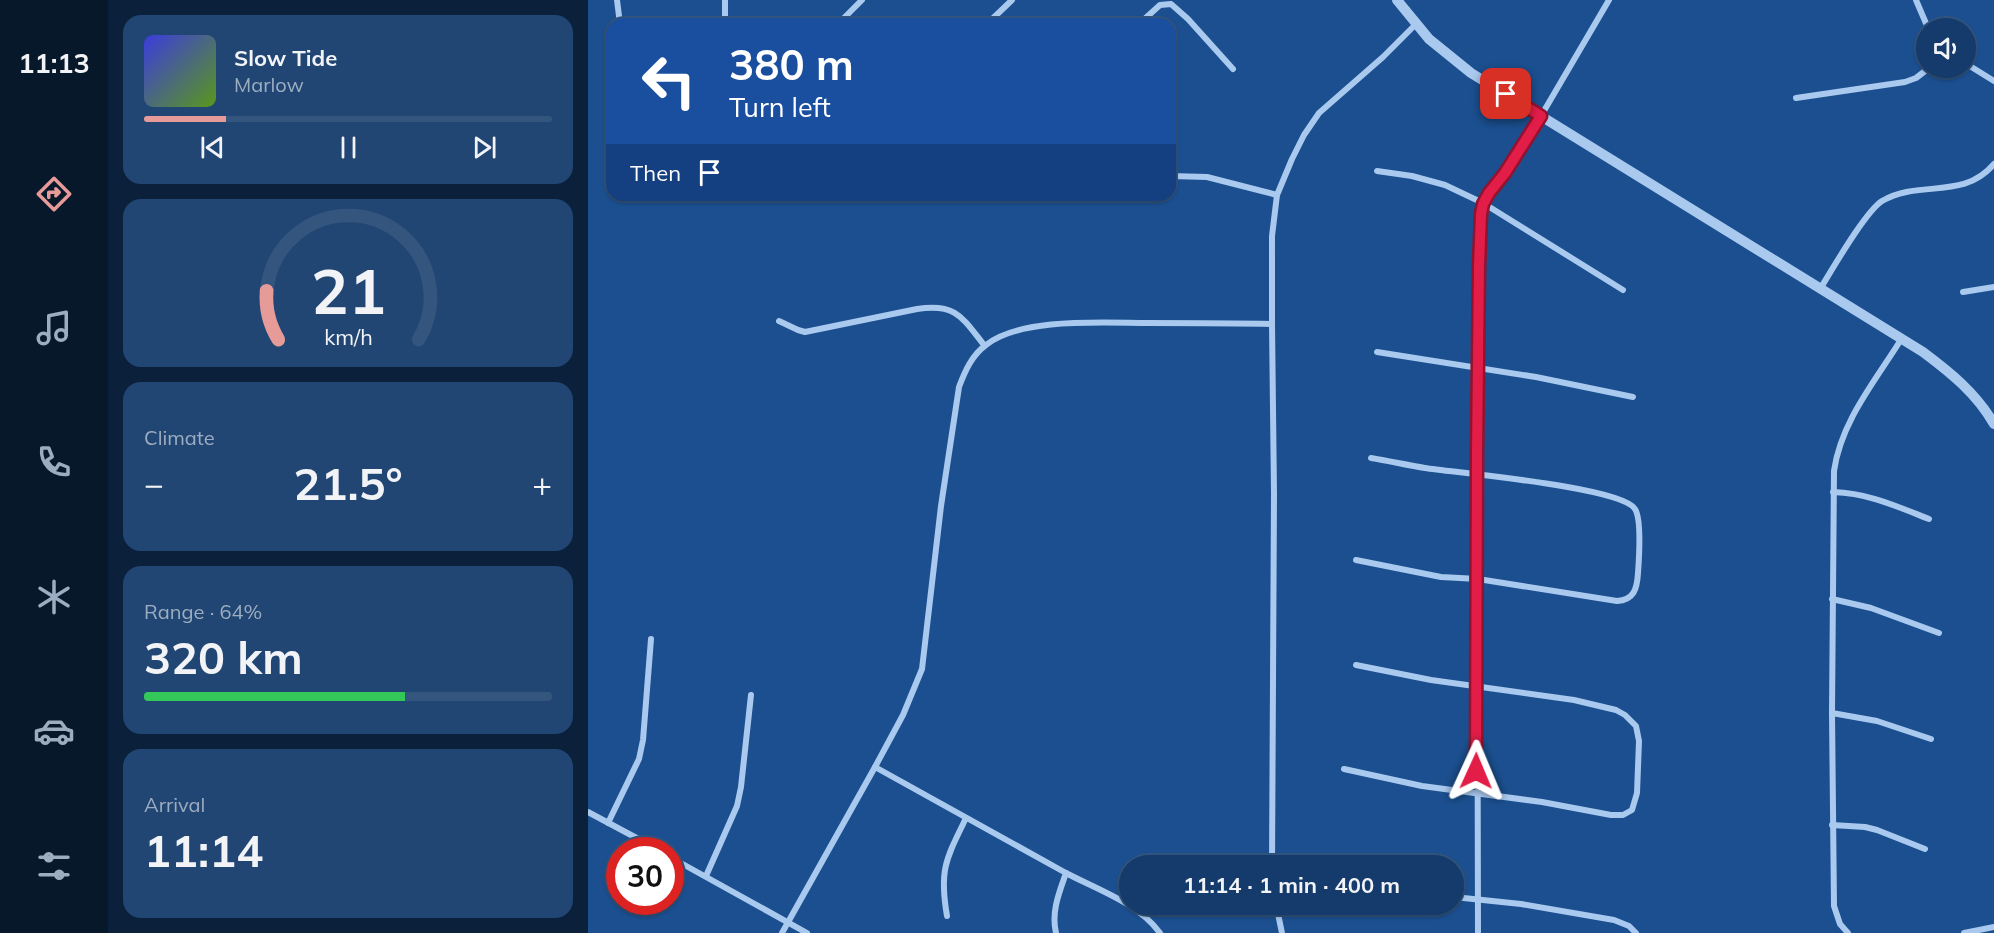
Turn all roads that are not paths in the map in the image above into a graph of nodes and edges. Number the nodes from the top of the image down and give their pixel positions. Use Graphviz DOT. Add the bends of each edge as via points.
graph roads {
  1 [pos="617,0"];
  2 [pos="725,0"];
  3 [pos="862,0"];
  4 [pos="1012,0"];
  5 [pos="1397,0"];
  6 [pos="1608,0"];
  7 [pos="1916,0"];
  8 [pos="619,18"];
  9 [pos="725,18"];
  10 [pos="844,18"];
  11 [pos="993,18"];
  12 [pos="1145,18"];
  13 [pos="1924,18"];
  14 [pos="1416,24"];
  15 [pos="1233,69"];
  16 [pos="1976,70"];
  17 [pos="1916,78"];
  18 [pos="1994,81"];
  19 [pos="1796,98"];
  20 [pos="1541,116"];
  21 [pos="1994,164"];
  22 [pos="1377,171"];
  23 [pos="1176,176"];
  24 [pos="1277,195"];
  25 [pos="1483,204"];
  26 [pos="1994,287"];
  27 [pos="1820,289"];
  28 [pos="1623,290"];
  29 [pos="1963,292"];
  30 [pos="779,321"];
  31 [pos="1272,324"];
  32 [pos="1902,338"];
  33 [pos="984,345"];
  34 [pos="1377,352"];
  35 [pos="1478,369"];
  36 [pos="1633,396"];
  37 [pos="1994,424"];
  38 [pos="1371,458"];
  39 [pos="1477,473"];
  40 [pos="1833,492"];
  41 [pos="1929,519"];
  42 [pos="1356,560"];
  43 [pos="1478,579"];
  44 [pos="1832,599"];
  45 [pos="1939,633"];
  46 [pos="651,639"];
  47 [pos="1356,665"];
  48 [pos="1478,687"];
  49 [pos="750,695"];
  50 [pos="1832,713"];
  51 [pos="1931,739"];
  52 [pos="875,767"];
  53 [pos="1344,769"];
  54 [pos="1476,792"];
  55 [pos="588,812"];
  56 [pos="966,818"];
  57 [pos="608,823"];
  58 [pos="1832,825"];
  59 [pos="634,837"];
  60 [pos="1925,849"];
  61 [pos="1272,855"];
  62 [pos="684,864"];
  63 [pos="1066,873"];
  64 [pos="706,876"];
  65 [pos="1464,898"];
  66 [pos="1478,899"];
  67 [pos="1278,915"];
  68 [pos="947,916"];
  69 [pos="787,922"];
  70 [pos="1994,927"];
  71 [pos="782,933"];
  72 [pos="807,933"];
  73 [pos="1056,933"];
  74 [pos="1160,933"];
  75 [pos="1282,933"];
  76 [pos="1478,933"];
  77 [pos="1636,933"];
  78 [pos="1848,933"];
  79 [pos="1964,933"];
  1 -- 8 [label="street"];
  2 -- 9 [label="street"];
  3 -- 10 [label="street"];
  4 -- 11 [label="street"];
  5 -- 14 [label="street"];
  6 -- 20 [label="street"];
  7 -- 13 [label="street"];
  12 -- 15 [label="street" via="1160,5 1171,4"];
  14 -- 20 [label="street" via="1438,48 1471,73"];
  14 -- 24 [label="street" via="1319,113 1300,143"];
  16 -- 18 [label="street"];
  17 -- 19 [label="street"];
  20 -- 25 [label="street"];
  20 -- 27 [label="street"];
  21 -- 27 [label="street" via="1970,183 1907,191 1879,203"];
  22 -- 25 [label="street" via="1445,185"];
  23 -- 24 [label="street" via="1207,177"];
  24 -- 31 [label="street" via="1272,236"];
  25 -- 28 [label="street"];
  25 -- 35 [label="street"];
  26 -- 29 [label="street"];
  27 -- 32 [label="street"];
  30 -- 33 [label="street" via="805,332 917,309 940,308 961,316"];
  31 -- 33 [label="street" via="1046,325 1017,331"];
  31 -- 61 [label="street"];
  32 -- 37 [label="street" via="1974,394"];
  32 -- 40 [label="street" via="1845,429 1837,450"];
  33 -- 52 [label="street" via="965,369 959,387 922,669"];
  34 -- 35 [label="street"];
  35 -- 36 [label="street"];
  35 -- 39 [label="street"];
  38 -- 39 [label="street"];
  39 -- 43 [label="street"];
  39 -- 43 [label="street" via="1629,502 1637,514 1640,551 1638,580 1630,598 1624,601"];
  40 -- 41 [label="street" via="1870,496"];
  40 -- 44 [label="street"];
  42 -- 43 [label="street" via="1441,577"];
  43 -- 48 [label="street"];
  44 -- 45 [label="street" via="1871,608"];
  44 -- 50 [label="street"];
  46 -- 57 [label="street" via="639,759"];
  47 -- 48 [label="street"];
  48 -- 54 [label="street"];
  48 -- 54 [label="street" via="1616,710 1634,722 1639,741 1635,805 1623,815"];
  49 -- 64 [label="street" via="737,806"];
  50 -- 51 [label="street" via="1877,721"];
  50 -- 58 [label="street"];
  52 -- 56 [label="street"];
  52 -- 69 [label="street"];
  53 -- 54 [label="street" via="1422,786"];
  54 -- 66 [label="street"];
  55 -- 57 [label="street"];
  56 -- 63 [label="street"];
  56 -- 68 [label="street" via="944,871"];
  57 -- 59 [label="street"];
  58 -- 60 [label="street" via="1877,830"];
  58 -- 78 [label="street" via="1834,906"];
  62 -- 64 [label="street"];
  63 -- 73 [label="street" via="1054,911"];
  63 -- 74 [label="street" via="1144,916"];
  64 -- 69 [label="street"];
  65 -- 66 [label="street"];
  66 -- 76 [label="street"];
  66 -- 77 [label="street" via="1614,920"];
  67 -- 75 [label="street"];
  69 -- 71 [label="street"];
  69 -- 72 [label="street"];
  70 -- 79 [label="street"];
}
